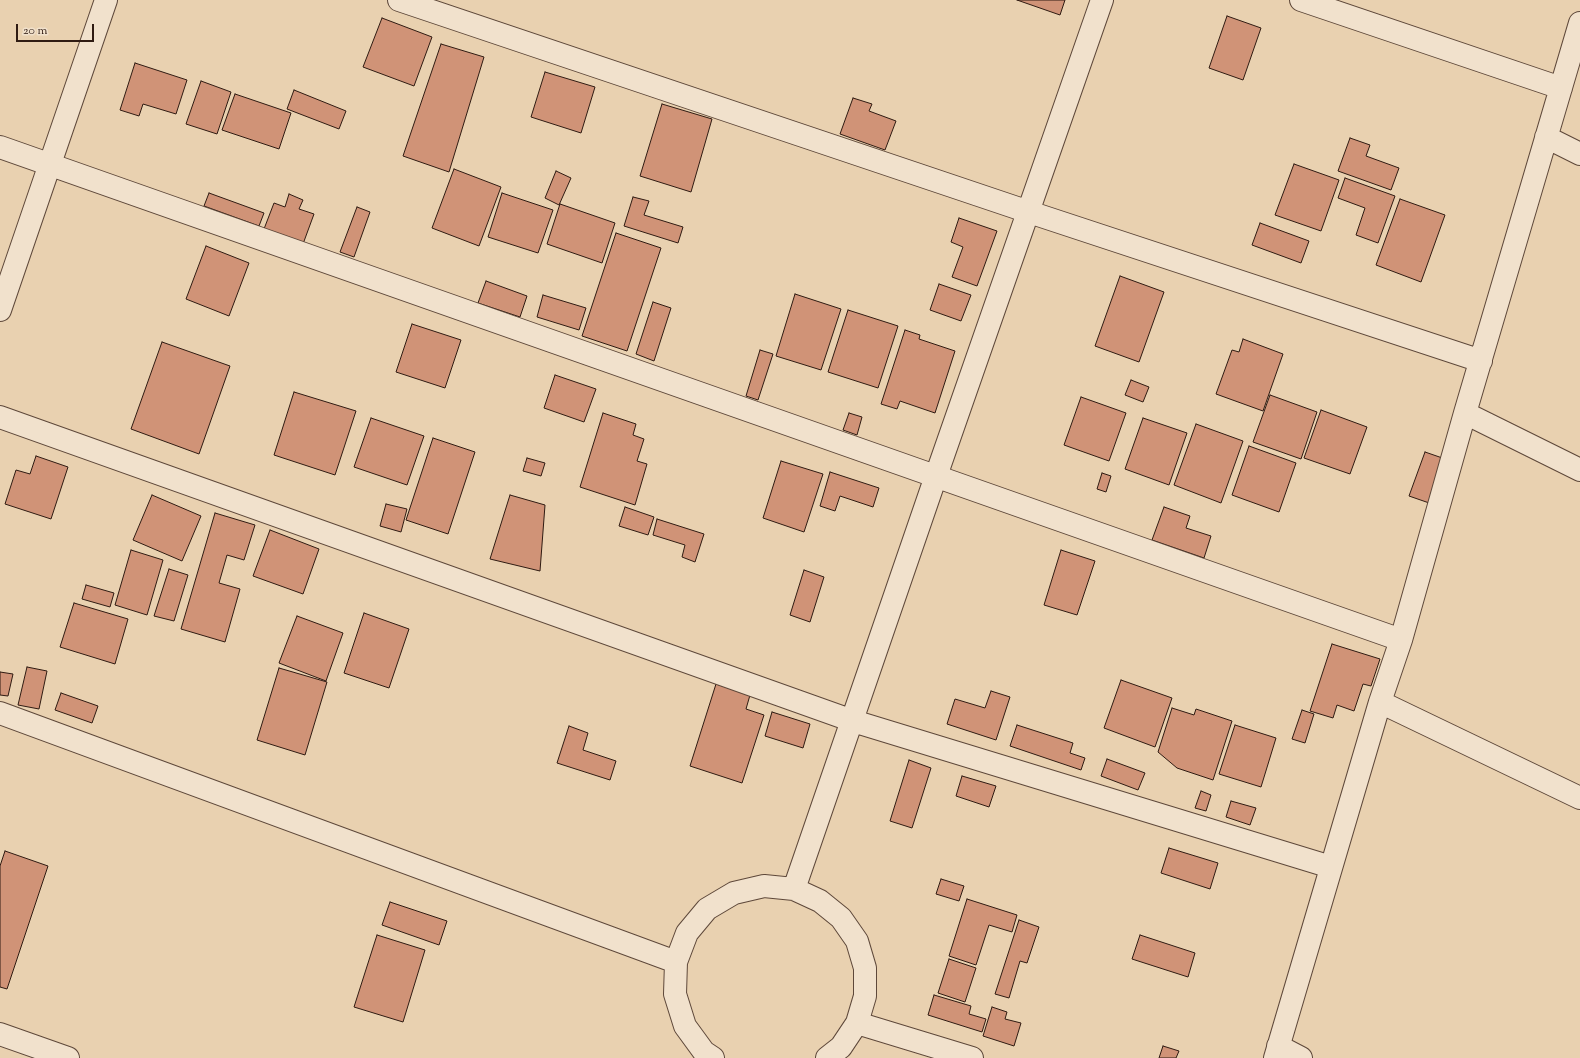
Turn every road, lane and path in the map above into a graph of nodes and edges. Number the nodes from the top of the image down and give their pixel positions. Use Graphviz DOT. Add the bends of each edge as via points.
graph roads {
  1 [pos="106,0"];
  2 [pos="399,0"];
  3 [pos="1102,0"];
  4 [pos="1301,0"];
  5 [pos="1580,23"];
  6 [pos="1561,88"];
  7 [pos="1546,137"];
  8 [pos="0,147"];
  9 [pos="1580,154"];
  10 [pos="50,164"];
  11 [pos="1029,212"];
  12 [pos="0,310"];
  13 [pos="1481,361"];
  14 [pos="1465,413"];
  15 [pos="0,417"];
  16 [pos="1580,470"];
  17 [pos="936,476"];
  18 [pos="1400,640"];
  19 [pos="1380,702"];
  20 [pos="0,713"];
  21 [pos="853,721"];
  22 [pos="1580,798"];
  23 [pos="1331,867"];
  24 [pos="794,889"];
  25 [pos="676,962"];
  26 [pos="857,1023"];
  27 [pos="0,1034"];
  28 [pos="1276,1052"];
  29 [pos="68,1058"];
  30 [pos="713,1058"];
  31 [pos="827,1058"];
  32 [pos="972,1058"];
  33 [pos="1300,1058"];
  1 -- 10 [label="street"];
  2 -- 11 [label="street"];
  3 -- 11 [label="street"];
  4 -- 6 [label="street"];
  5 -- 6 [label="street"];
  6 -- 7 [label="street"];
  7 -- 9 [label="street"];
  7 -- 13 [label="street"];
  8 -- 10 [label="street"];
  10 -- 12 [label="street"];
  10 -- 17 [label="street"];
  11 -- 13 [label="street"];
  11 -- 17 [label="street"];
  13 -- 14 [label="street"];
  14 -- 16 [label="street"];
  14 -- 18 [label="street"];
  15 -- 21 [label="street"];
  17 -- 18 [label="street"];
  17 -- 21 [label="street"];
  18 -- 19 [label="street"];
  19 -- 22 [label="street"];
  19 -- 23 [label="street"];
  20 -- 25 [label="street"];
  21 -- 23 [label="street"];
  21 -- 24 [label="street"];
  23 -- 28 [label="street"];
  24 -- 25 [label="street" via="764,886 741,891 707,909 687,933"];
  24 -- 26 [label="street" via="820,900 841,918 857,942 865,968 865,996"];
  25 -- 30 [label="street" via="675,994 685,1026 704,1052"];
  26 -- 31 [label="street" via="841,1047"];
  26 -- 32 [label="street"];
  27 -- 29 [label="street"];
  28 -- 33 [label="street"];
}
